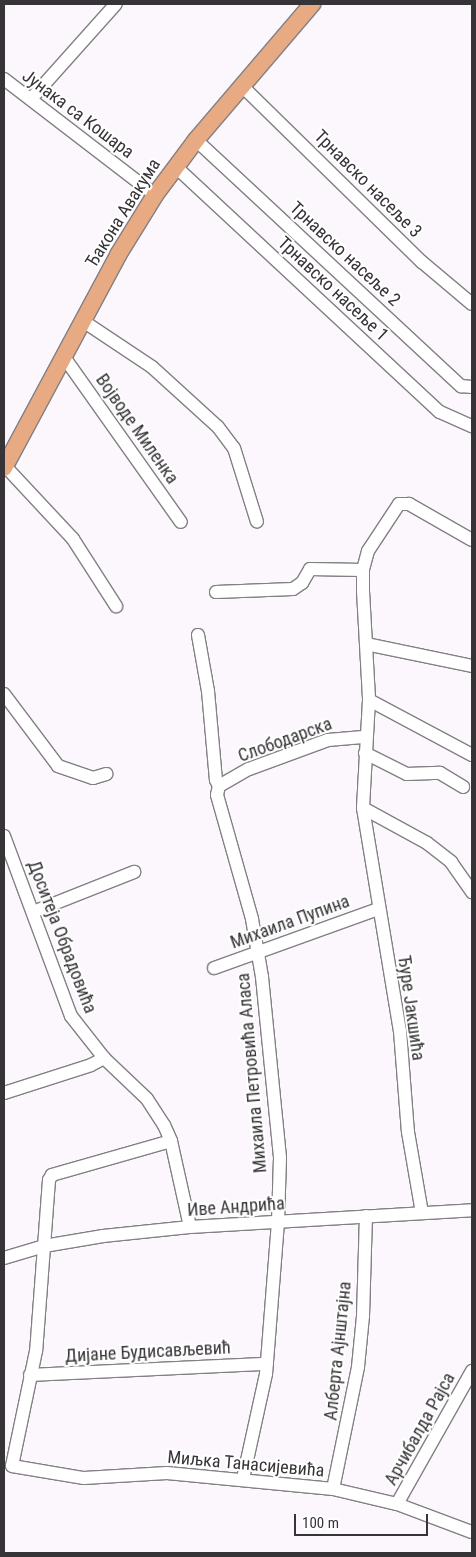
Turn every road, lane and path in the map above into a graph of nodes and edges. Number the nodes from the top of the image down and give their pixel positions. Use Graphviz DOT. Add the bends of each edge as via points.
graph roads {
  1 [pos="116,4"];
  2 [pos="312,4"];
  3 [pos="4,79"];
  4 [pos="242,86"];
  5 [pos="31,99"];
  6 [pos="196,140"];
  7 [pos="176,167"];
  8 [pos="155,195"];
  9 [pos="472,304"];
  10 [pos="84,321"];
  11 [pos="64,357"];
  12 [pos="472,386"];
  13 [pos="472,426"];
  14 [pos="4,467"];
  15 [pos="181,522"];
  16 [pos="257,522"];
  17 [pos="472,540"];
  18 [pos="363,570"];
  19 [pos="216,592"];
  20 [pos="116,606"];
  21 [pos="198,635"];
  22 [pos="366,644"];
  23 [pos="472,666"];
  24 [pos="4,694"];
  25 [pos="369,700"];
  26 [pos="366,737"];
  27 [pos="365,753"];
  28 [pos="472,755"];
  29 [pos="106,774"];
  30 [pos="220,786"];
  31 [pos="463,787"];
  32 [pos="363,808"];
  33 [pos="4,836"];
  34 [pos="134,872"];
  35 [pos="472,892"];
  36 [pos="378,909"];
  37 [pos="33,912"];
  38 [pos="258,952"];
  39 [pos="214,968"];
  40 [pos="104,1058"];
  41 [pos="4,1093"];
  42 [pos="171,1141"];
  43 [pos="472,1210"];
  44 [pos="422,1213"];
  45 [pos="366,1216"];
  46 [pos="278,1222"];
  47 [pos="190,1227"];
  48 [pos="44,1246"];
  49 [pos="4,1258"];
  50 [pos="267,1364"];
  51 [pos="472,1371"];
  52 [pos="30,1375"];
  53 [pos="243,1479"];
  54 [pos="333,1489"];
  55 [pos="397,1504"];
  56 [pos="472,1532"];
  1 -- 5 [label="street"];
  2 -- 4 [label="main road, Ђакона Авакума"];
  3 -- 5 [label="street, Јунака са Кошара"];
  4 -- 6 [label="main road, Ђакона Авакума"];
  4 -- 9 [label="street, Трнавско насеље 3" via="422,262"];
  5 -- 8 [label="street, Јунака са Кошара"];
  6 -- 7 [label="main road, Ђакона Авакума"];
  6 -- 12 [label="street, Трнавско насеље 2" via="461,386"];
  7 -- 8 [label="main road, Ђакона Авакума"];
  7 -- 13 [label="street, Трнавско насеље 1" via="440,412"];
  8 -- 10 [label="main road, Ђакона Авакума" via="118,255"];
  10 -- 11 [label="main road, Ђакона Авакума"];
  10 -- 16 [label="street" via="152,367 218,427 234,448"];
  11 -- 14 [label="main road, Ђакона Авакума"];
  11 -- 15 [label="street, Војводе Миленка"];
  14 -- 20 [label="street" via="73,539"];
  17 -- 18 [label="street, Ђуре Јакшића" via="409,504 399,504 368,550"];
  18 -- 19 [label="street" via="310,569 293,589"];
  18 -- 22 [label="street, Ђуре Јакшића"];
  21 -- 30 [label="street, Михаила Петровића Аласа" via="208,691 216,780"];
  22 -- 23 [label="street"];
  22 -- 25 [label="street, Ђуре Јакшића"];
  24 -- 29 [label="street" via="58,766 93,778"];
  25 -- 26 [label="street, Ђуре Јакшића"];
  25 -- 28 [label="street"];
  26 -- 27 [label="street, Ђуре Јакшића"];
  26 -- 30 [label="street, Слободарска" via="328,740 249,769"];
  27 -- 31 [label="street" via="408,774 440,773"];
  27 -- 32 [label="street, Ђуре Јакшића"];
  30 -- 38 [label="street, Михаила Петровића Аласа" via="218,795"];
  32 -- 35 [label="street" via="427,843 451,862"];
  32 -- 36 [label="street, Ђуре Јакшића"];
  33 -- 37 [label="street, Доситеја Обрадовића"];
  34 -- 37 [label="street"];
  36 -- 38 [label="street, Михаила Пупина"];
  36 -- 44 [label="street, Ђуре Јакшића" via="400,1032 408,1132"];
  37 -- 40 [label="street, Доситеја Обрадовића" via="71,1016"];
  38 -- 39 [label="street, Михаила Пупина"];
  38 -- 46 [label="street, Михаила Петровића Аласа" via="280,1158"];
  40 -- 41 [label="street" via="91,1066"];
  40 -- 42 [label="street, Доситеја Обрадовића" via="147,1099"];
  42 -- 47 [label="street, Доситеја Обрадовића"];
  42 -- 48 [label="street" via="52,1175 48,1180"];
  43 -- 44 [label="street, Иве Андрића"];
  44 -- 45 [label="street, Иве Андрића"];
  45 -- 46 [label="street, Иве Андрића"];
  45 -- 54 [label="street, Алберта Ајнштајна" via="358,1367"];
  46 -- 47 [label="street, Иве Андрића"];
  46 -- 50 [label="street, Михаила Петровића Аласа"];
  47 -- 48 [label="street, Иве Андрића"];
  48 -- 49 [label="street, Иве Андрића"];
  48 -- 52 [label="street" via="36,1351"];
  50 -- 52 [label="street, Дијане Будисављевић"];
  50 -- 53 [label="street, Михаила Петровића Аласа" via="257,1425"];
  51 -- 55 [label="street, Арчибалда Рајса"];
  52 -- 53 [label="street, Миљка Танасијевића" via="12,1466 84,1478 167,1473"];
  53 -- 54 [label="street, Миљка Танасијевића"];
  54 -- 55 [label="street, Миљка Танасијевића"];
  55 -- 56 [label="street, Миљка Танасијевића"];
}
